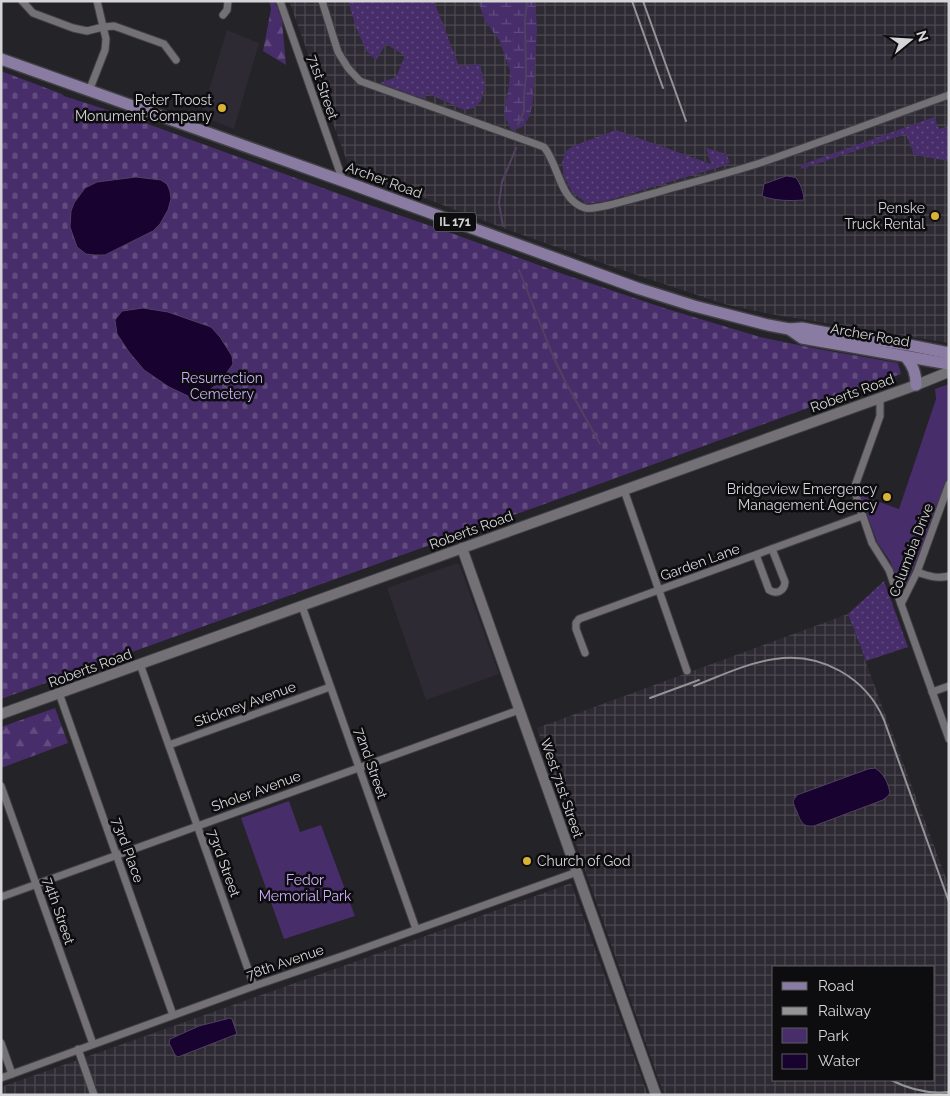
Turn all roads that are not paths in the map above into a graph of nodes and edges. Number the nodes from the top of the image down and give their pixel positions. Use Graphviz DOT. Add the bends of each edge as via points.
graph roads {
  1 [pos="97,1"];
  2 [pos="228,1"];
  3 [pos="280,1"];
  4 [pos="322,1"];
  5 [pos="22,2"];
  6 [pos="223,15"];
  7 [pos="103,27"];
  8 [pos="1,59"];
  9 [pos="176,60"];
  10 [pos="90,91"];
  11 [pos="949,95"];
  12 [pos="343,181"];
  13 [pos="788,329"];
  14 [pos="949,353"];
  15 [pos="906,357"];
  16 [pos="949,364"];
  17 [pos="949,370"];
  18 [pos="916,385"];
  19 [pos="880,398"];
  20 [pos="949,484"];
  21 [pos="624,490"];
  22 [pos="862,516"];
  23 [pos="462,548"];
  24 [pos="772,549"];
  25 [pos="756,555"];
  26 [pos="917,572"];
  27 [pos="949,576"];
  28 [pos="659,590"];
  29 [pos="901,604"];
  30 [pos="302,606"];
  31 [pos="585,653"];
  32 [pos="140,664"];
  33 [pos="688,671"];
  34 [pos="949,686"];
  35 [pos="330,687"];
  36 [pos="932,692"];
  37 [pos="59,693"];
  38 [pos="519,710"];
  39 [pos="1,714"];
  40 [pos="949,739"];
  41 [pos="169,745"];
  42 [pos="359,767"];
  43 [pos="1,786"];
  44 [pos="197,825"];
  45 [pos="117,854"];
  46 [pos="577,872"];
  47 [pos="36,885"];
  48 [pos="1,897"];
  49 [pos="416,929"];
  50 [pos="254,986"];
  51 [pos="174,1015"];
  52 [pos="1,1043"];
  53 [pos="92,1044"];
  54 [pos="78,1049"];
  55 [pos="12,1074"];
  56 [pos="1,1078"];
  57 [pos="94,1095"];
  58 [pos="656,1095"];
  1 -- 7 [label="street"];
  2 -- 6 [label="street"];
  3 -- 12 [label="street, 71st Street"];
  4 -- 11 [label="street" via="338,52 360,81 544,147 568,196 587,209 632,200 755,165"];
  5 -- 7 [label="street" via="33,13 73,28 87,31"];
  7 -- 9 [label="street" via="114,26 164,44"];
  7 -- 10 [label="street" via="105,50"];
  8 -- 10 [label="main road, Archer Road / IL 171"];
  10 -- 12 [label="main road, Archer Road / IL 171"];
  12 -- 13 [label="main road, Archer Road / IL 171" via="637,288"];
  13 -- 14 [label="main road, Archer Road / IL 171" via="802,328"];
  13 -- 15 [label="main road, Archer Road / IL 171" via="802,338"];
  15 -- 16 [label="main road, Archer Road / IL 171"];
  15 -- 18 [label="main road" via="915,371"];
  17 -- 18 [label="street, Roberts Road"];
  18 -- 19 [label="street, Roberts Road"];
  19 -- 21 [label="street, Roberts Road"];
  19 -- 22 [label="street" via="880,416 855,486"];
  20 -- 26 [label="street, Columbia Drive"];
  21 -- 23 [label="street, Roberts Road"];
  21 -- 28 [label="street"];
  22 -- 24 [label="street, Garden Lane"];
  22 -- 29 [label="street" via="875,549 889,570"];
  23 -- 30 [label="street, Roberts Road"];
  23 -- 38 [label="street, West 71st Street"];
  24 -- 25 [label="street, Garden Lane"];
  24 -- 25 [label="street" via="784,582 782,590 777,592 769,590"];
  25 -- 28 [label="street, Garden Lane"];
  26 -- 27 [label="street" via="942,578"];
  26 -- 29 [label="street, Columbia Drive"];
  28 -- 31 [label="street, Garden Lane" via="579,619 576,629"];
  28 -- 33 [label="street"];
  29 -- 36 [label="street, Columbia Drive"];
  30 -- 32 [label="street, Roberts Road"];
  30 -- 35 [label="street, 72nd Street"];
  32 -- 37 [label="street, Roberts Road"];
  32 -- 41 [label="street, 73rd Street"];
  34 -- 36 [label="street"];
  35 -- 41 [label="street, Stickney Avenue"];
  35 -- 42 [label="street, 72nd Street"];
  36 -- 40 [label="street, Columbia Drive"];
  37 -- 39 [label="street, Roberts Road"];
  37 -- 45 [label="street, 73rd Place"];
  38 -- 42 [label="street, Sholer Avenue"];
  38 -- 46 [label="street, West 71st Street"];
  41 -- 44 [label="street, 73rd Street"];
  42 -- 44 [label="street, Sholer Avenue"];
  42 -- 49 [label="street, 72nd Street"];
  43 -- 47 [label="street, 74th Street"];
  44 -- 45 [label="street, Sholer Avenue"];
  44 -- 50 [label="street, 73rd Street"];
  45 -- 47 [label="street, Sholer Avenue"];
  45 -- 51 [label="street, 73rd Place"];
  46 -- 49 [label="street, 78th Avenue"];
  46 -- 58 [label="street, West 71st Street"];
  47 -- 48 [label="street, Sholer Avenue"];
  47 -- 53 [label="street, 74th Street"];
  49 -- 50 [label="street, 78th Avenue"];
  50 -- 51 [label="street, 78th Avenue"];
  51 -- 53 [label="street, 78th Avenue"];
  52 -- 55 [label="street"];
  53 -- 54 [label="street, 78th Avenue"];
  54 -- 55 [label="street, 78th Avenue"];
  54 -- 57 [label="street"];
  55 -- 56 [label="street, 78th Avenue"];
}
